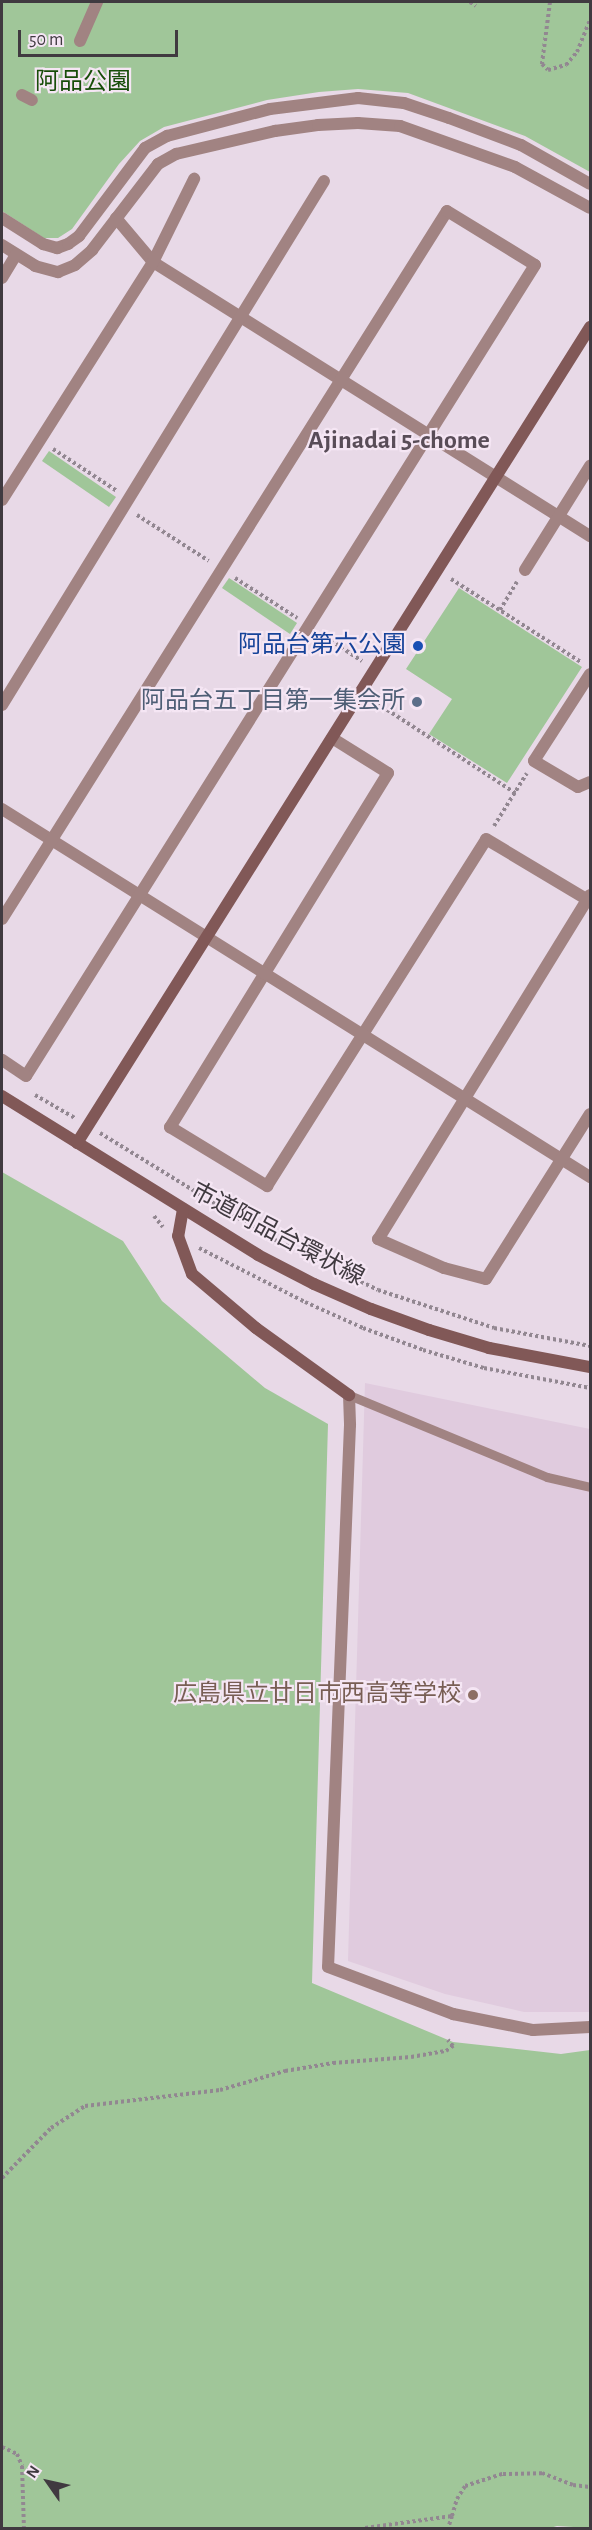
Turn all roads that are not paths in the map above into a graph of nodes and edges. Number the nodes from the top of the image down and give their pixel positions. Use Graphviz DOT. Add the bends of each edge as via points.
graph roads {
  1 [pos="97,2"];
  2 [pos="80,41"];
  3 [pos="194,179"];
  4 [pos="324,181"];
  5 [pos="591,184"];
  6 [pos="591,208"];
  7 [pos="2,218"];
  8 [pos="116,218"];
  9 [pos="2,245"];
  10 [pos="16,255"];
  11 [pos="153,262"];
  12 [pos="2,278"];
  13 [pos="241,316"];
  14 [pos="591,327"];
  15 [pos="341,379"];
  16 [pos="429,435"];
  17 [pos="591,466"];
  18 [pos="496,477"];
  19 [pos="2,500"];
  20 [pos="559,516"];
  21 [pos="591,536"];
  22 [pos="525,570"];
  23 [pos="591,674"];
  24 [pos="2,705"];
  25 [pos="332,738"];
  26 [pos="591,782"];
  27 [pos="2,809"];
  28 [pos="51,840"];
  29 [pos="139,895"];
  30 [pos="589,898"];
  31 [pos="2,919"];
  32 [pos="207,937"];
  33 [pos="264,974"];
  34 [pos="363,1035"];
  35 [pos="2,1060"];
  36 [pos="2,1096"];
  37 [pos="464,1098"];
  38 [pos="591,1114"];
  39 [pos="77,1143"];
  40 [pos="562,1159"];
  41 [pos="591,1177"];
  42 [pos="183,1209"];
  43 [pos="591,1367"];
  44 [pos="349,1395"];
  45 [pos="591,1486"];
  46 [pos="591,2027"];
  1 -- 2 [label="street"];
  3 -- 11 [label="street"];
  4 -- 13 [label="street"];
  5 -- 7 [label="street" via="521,145 450,118 404,103 357,98 270,109 167,136 145,148 79,236 57,248 43,244"];
  6 -- 8 [label="street" via="515,167 438,138 400,126 358,123 274,130 176,154 158,164"];
  8 -- 10 [label="street" via="92,250 75,265 58,272 35,266"];
  8 -- 11 [label="street"];
  9 -- 10 [label="street"];
  10 -- 12 [label="street"];
  11 -- 13 [label="street"];
  11 -- 19 [label="street"];
  13 -- 15 [label="street"];
  13 -- 24 [label="street"];
  14 -- 18 [label="street"];
  15 -- 16 [label="street"];
  15 -- 16 [label="street" via="447,211 536,265"];
  15 -- 28 [label="street"];
  16 -- 18 [label="street"];
  16 -- 29 [label="street"];
  17 -- 20 [label="street"];
  18 -- 20 [label="street"];
  18 -- 25 [label="street"];
  20 -- 21 [label="street"];
  20 -- 22 [label="street"];
  23 -- 26 [label="street" via="534,760 578,787"];
  25 -- 32 [label="street"];
  25 -- 33 [label="street" via="388,773"];
  27 -- 28 [label="street"];
  28 -- 29 [label="street"];
  28 -- 31 [label="street"];
  29 -- 32 [label="street"];
  29 -- 35 [label="street" via="26,1076"];
  30 -- 34 [label="street" via="486,839"];
  30 -- 37 [label="street"];
  32 -- 33 [label="street"];
  32 -- 39 [label="street"];
  33 -- 34 [label="street"];
  33 -- 34 [label="street" via="170,1127 267,1186"];
  34 -- 37 [label="street"];
  36 -- 39 [label="street, 市道阿品台環状線"];
  37 -- 40 [label="street"];
  37 -- 40 [label="street" via="378,1239 444,1268 486,1279"];
  38 -- 40 [label="street"];
  39 -- 42 [label="street, 市道阿品台環状線"];
  40 -- 41 [label="street"];
  42 -- 43 [label="street, 市道阿品台環状線" via="258,1255 371,1309 489,1348"];
  42 -- 44 [label="street" via="178,1236 192,1274 256,1328"];
  44 -- 45 [label="lane" via="547,1477"];
  44 -- 46 [label="street" via="328,1967 453,2014 533,2030"];
}
